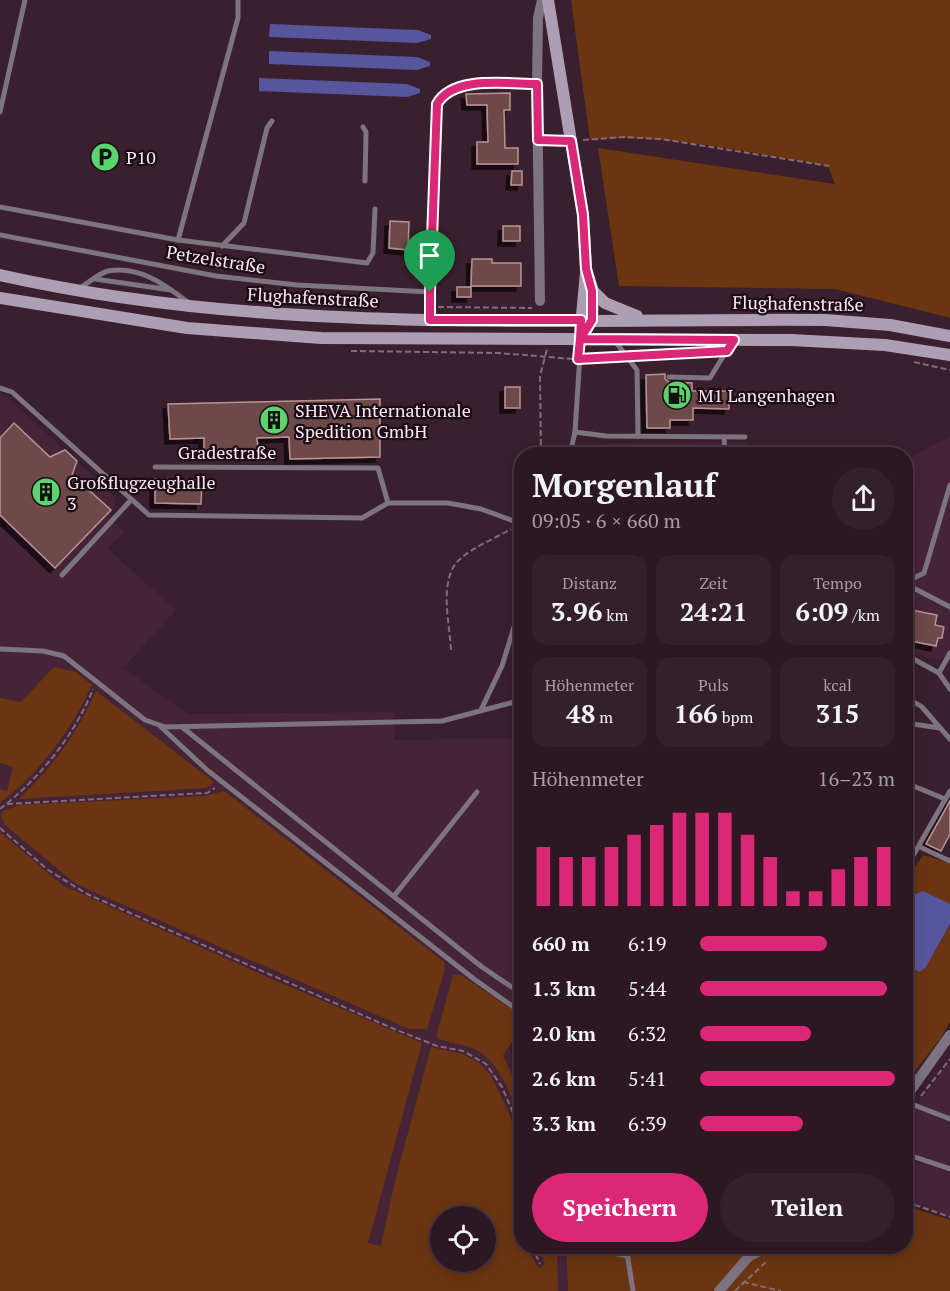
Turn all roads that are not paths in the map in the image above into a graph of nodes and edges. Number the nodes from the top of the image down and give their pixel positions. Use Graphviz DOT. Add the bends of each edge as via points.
graph roads {
  1 [pos="25,0"];
  2 [pos="238,0"];
  3 [pos="542,0"];
  4 [pos="548,0"];
  5 [pos="537,84"];
  6 [pos="0,112"];
  7 [pos="272,121"];
  8 [pos="363,127"];
  9 [pos="538,140"];
  10 [pos="571,141"];
  11 [pos="366,181"];
  12 [pos="0,207"];
  13 [pos="375,209"];
  14 [pos="0,235"];
  15 [pos="178,240"];
  16 [pos="222,246"];
  17 [pos="586,269"];
  18 [pos="0,275"];
  19 [pos="95,279"];
  20 [pos="77,290"];
  21 [pos="173,291"];
  22 [pos="592,291"];
  23 [pos="430,292"];
  24 [pos="0,298"];
  25 [pos="538,304"];
  26 [pos="193,306"];
  27 [pos="430,313"];
  28 [pos="586,320"];
  29 [pos="646,320"];
  30 [pos="950,336"];
  31 [pos="580,339"];
  32 [pos="614,339"];
  33 [pos="734,340"];
  34 [pos="950,355"];
  35 [pos="638,377"];
  36 [pos="646,377"];
  37 [pos="669,377"];
  38 [pos="0,388"];
  39 [pos="575,432"];
  40 [pos="638,436"];
  41 [pos="745,436"];
  42 [pos="724,437"];
  43 [pos="572,447"];
  44 [pos="725,447"];
  45 [pos="155,466"];
  46 [pos="950,485"];
  47 [pos="131,500"];
  48 [pos="388,503"];
  49 [pos="514,522"];
  50 [pos="63,575"];
  51 [pos="913,579"];
  52 [pos="913,587"];
  53 [pos="950,607"];
  54 [pos="514,627"];
  55 [pos="0,649"];
  56 [pos="950,652"];
  57 [pos="913,659"];
  58 [pos="939,673"];
  59 [pos="950,690"];
  60 [pos="913,701"];
  61 [pos="514,702"];
  62 [pos="481,710"];
  63 [pos="913,724"];
  64 [pos="160,726"];
  65 [pos="182,727"];
  66 [pos="940,728"];
  67 [pos="950,739"];
  68 [pos="913,786"];
  69 [pos="950,791"];
  70 [pos="477,792"];
  71 [pos="945,799"];
  72 [pos="920,847"];
  73 [pos="913,858"];
  74 [pos="950,861"];
  75 [pos="394,896"];
  76 [pos="514,989"];
  77 [pos="514,1007"];
  78 [pos="950,1036"];
  79 [pos="913,1094"];
  80 [pos="913,1102"];
  81 [pos="950,1119"];
  82 [pos="913,1156"];
  83 [pos="950,1169"];
  84 [pos="618,1254"];
  85 [pos="751,1254"];
  86 [pos="627,1256"];
  87 [pos="633,1291"];
  88 [pos="719,1291"];
  1 -- 6 [label="lane"];
  2 -- 15 [label="lane" via="238,18"];
  3 -- 5 [label="street"];
  4 -- 10 [label="main road"];
  5 -- 9 [label="street"];
  5 -- 23 [label="lane" via="461,85 442,94 437,104"];
  7 -- 16 [label="lane" via="244,223"];
  8 -- 11 [label="lane"];
  9 -- 10 [label="street"];
  9 -- 25 [label="street"];
  10 -- 17 [label="main road" via="583,215"];
  12 -- 15 [label="lane"];
  13 -- 16 [label="lane" via="373,253 367,262"];
  14 -- 23 [label="lane, Petzelstraße" via="216,276"];
  15 -- 16 [label="lane"];
  17 -- 22 [label="main road"];
  17 -- 28 [label="main road"];
  18 -- 20 [label="main road, Flughafenstraße"];
  19 -- 20 [label="lane"];
  19 -- 21 [label="lane"];
  19 -- 21 [label="lane" via="116,271 149,276"];
  20 -- 26 [label="main road, Flughafenstraße"];
  21 -- 26 [label="lane"];
  22 -- 28 [label="main road"];
  22 -- 29 [label="main road" via="605,303"];
  23 -- 27 [label="lane"];
  24 -- 31 [label="main road, Flughafenstraße" via="244,334"];
  26 -- 27 [label="main road, Flughafenstraße" via="322,317"];
  27 -- 28 [label="main road, Flughafenstraße"];
  28 -- 29 [label="main road, Flughafenstraße"];
  28 -- 31 [label="main road"];
  29 -- 30 [label="main road, Flughafenstraße" via="848,321"];
  31 -- 32 [label="main road, Flughafenstraße"];
  31 -- 39 [label="lane"];
  32 -- 33 [label="main road, Flughafenstraße"];
  32 -- 35 [label="lane"];
  33 -- 34 [label="main road, Flughafenstraße" via="855,342"];
  33 -- 37 [label="lane" via="710,378"];
  35 -- 36 [label="lane"];
  35 -- 40 [label="lane"];
  38 -- 47 [label="lane" via="12,392"];
  39 -- 40 [label="lane"];
  39 -- 43 [label="lane"];
  40 -- 42 [label="lane"];
  41 -- 42 [label="lane"];
  42 -- 44 [label="lane"];
  45 -- 48 [label="lane, Gradestraße" via="378,468"];
  46 -- 51 [label="lane" via="924,573"];
  47 -- 48 [label="lane" via="149,515 362,518"];
  47 -- 50 [label="lane"];
  48 -- 49 [label="lane" via="448,503 481,509"];
  52 -- 53 [label="lane"];
  54 -- 62 [label="lane" via="502,666"];
  55 -- 64 [label="lane" via="54,652 145,720"];
  56 -- 58 [label="lane"];
  57 -- 58 [label="lane"];
  58 -- 59 [label="lane"];
  60 -- 66 [label="lane"];
  61 -- 62 [label="lane"];
  62 -- 65 [label="lane" via="442,721"];
  63 -- 66 [label="lane"];
  64 -- 65 [label="lane"];
  64 -- 77 [label="lane" via="224,784"];
  65 -- 75 [label="lane"];
  66 -- 67 [label="lane"];
  68 -- 71 [label="lane"];
  69 -- 71 [label="lane"];
  70 -- 75 [label="lane"];
  71 -- 72 [label="lane"];
  72 -- 73 [label="lane"];
  72 -- 74 [label="lane"];
  75 -- 76 [label="lane"];
  78 -- 79 [label="street"];
  80 -- 81 [label="lane"];
  82 -- 83 [label="lane"];
  84 -- 86 [label="lane"];
  85 -- 88 [label="street"];
  86 -- 87 [label="lane"];
}
